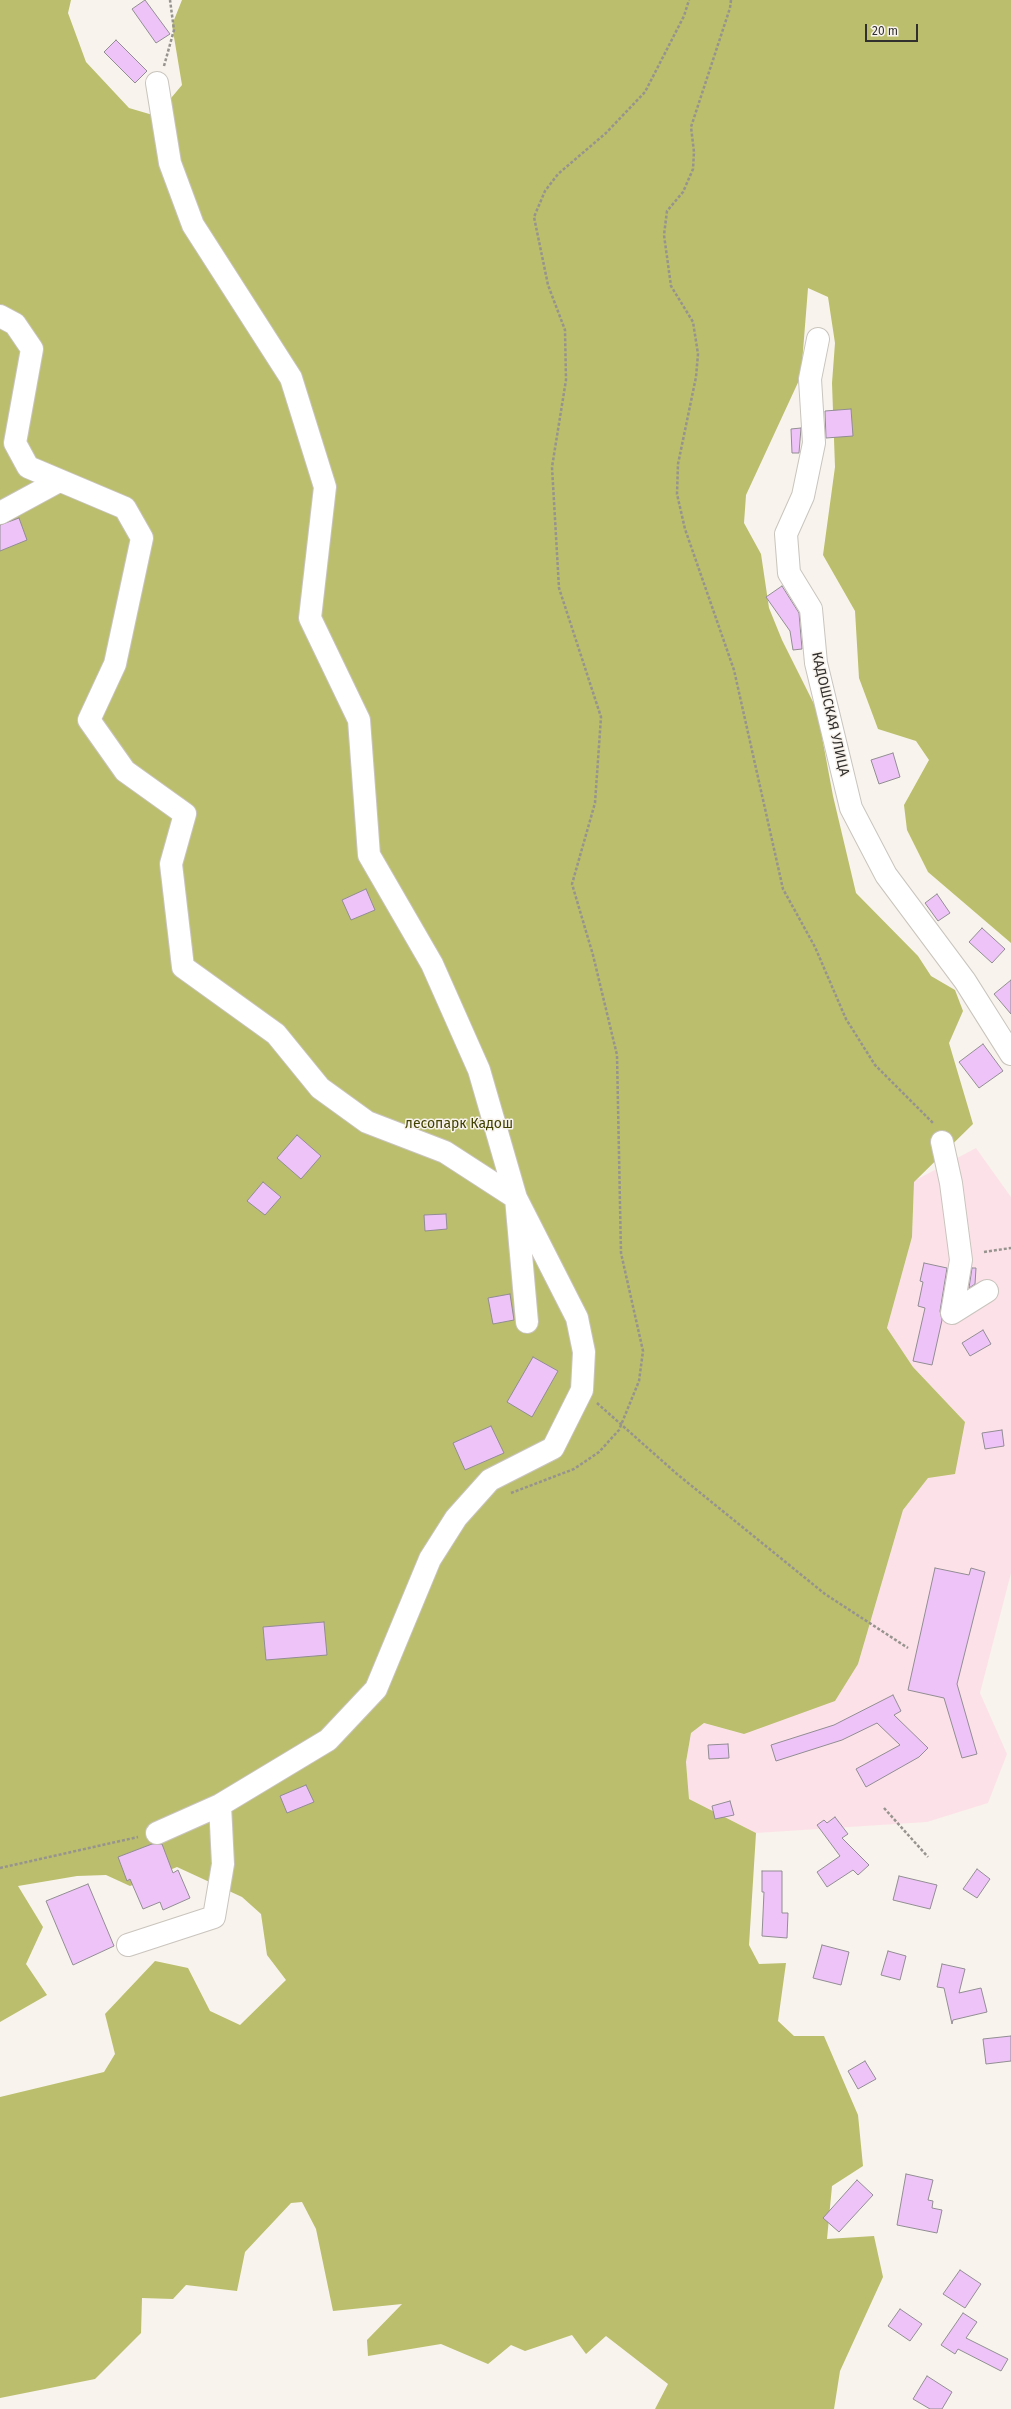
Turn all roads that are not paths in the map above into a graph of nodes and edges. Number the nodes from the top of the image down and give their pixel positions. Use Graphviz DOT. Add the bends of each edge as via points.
graph roads {
  1 [pos="157,83"];
  2 [pos="0,316"];
  3 [pos="818,339"];
  4 [pos="59,481"];
  5 [pos="0,513"];
  6 [pos="1011,1054"];
  7 [pos="942,1142"];
  8 [pos="516,1198"];
  9 [pos="987,1291"];
  10 [pos="527,1322"];
  11 [pos="220,1804"];
  12 [pos="157,1833"];
  13 [pos="128,1945"];
  1 -- 8 [label="street" via="170,163 193,225 291,378 326,487 310,618 359,720 369,855 432,964 479,1070"];
  2 -- 4 [label="street" via="15,324 32,349 15,443 28,467"];
  3 -- 6 [label="street, КАДОШСКАЯ УЛИЦА" via="810,379 814,443 803,496 786,534 788,573 811,609 816,663 851,808 886,875 965,981"];
  4 -- 5 [label="street"];
  4 -- 8 [label="street" via="125,508 142,538 115,664 89,720 125,770 185,814 171,864 183,967 276,1034 320,1088 367,1122 445,1152"];
  7 -- 9 [label="street" via="951,1183 961,1260 952,1313"];
  8 -- 10 [label="street"];
  8 -- 11 [label="street" via="577,1318 584,1352 582,1390 553,1448 490,1480 456,1518 430,1559 376,1689 328,1740"];
  11 -- 12 [label="street"];
  11 -- 13 [label="street" via="223,1864 214,1917"];
}
